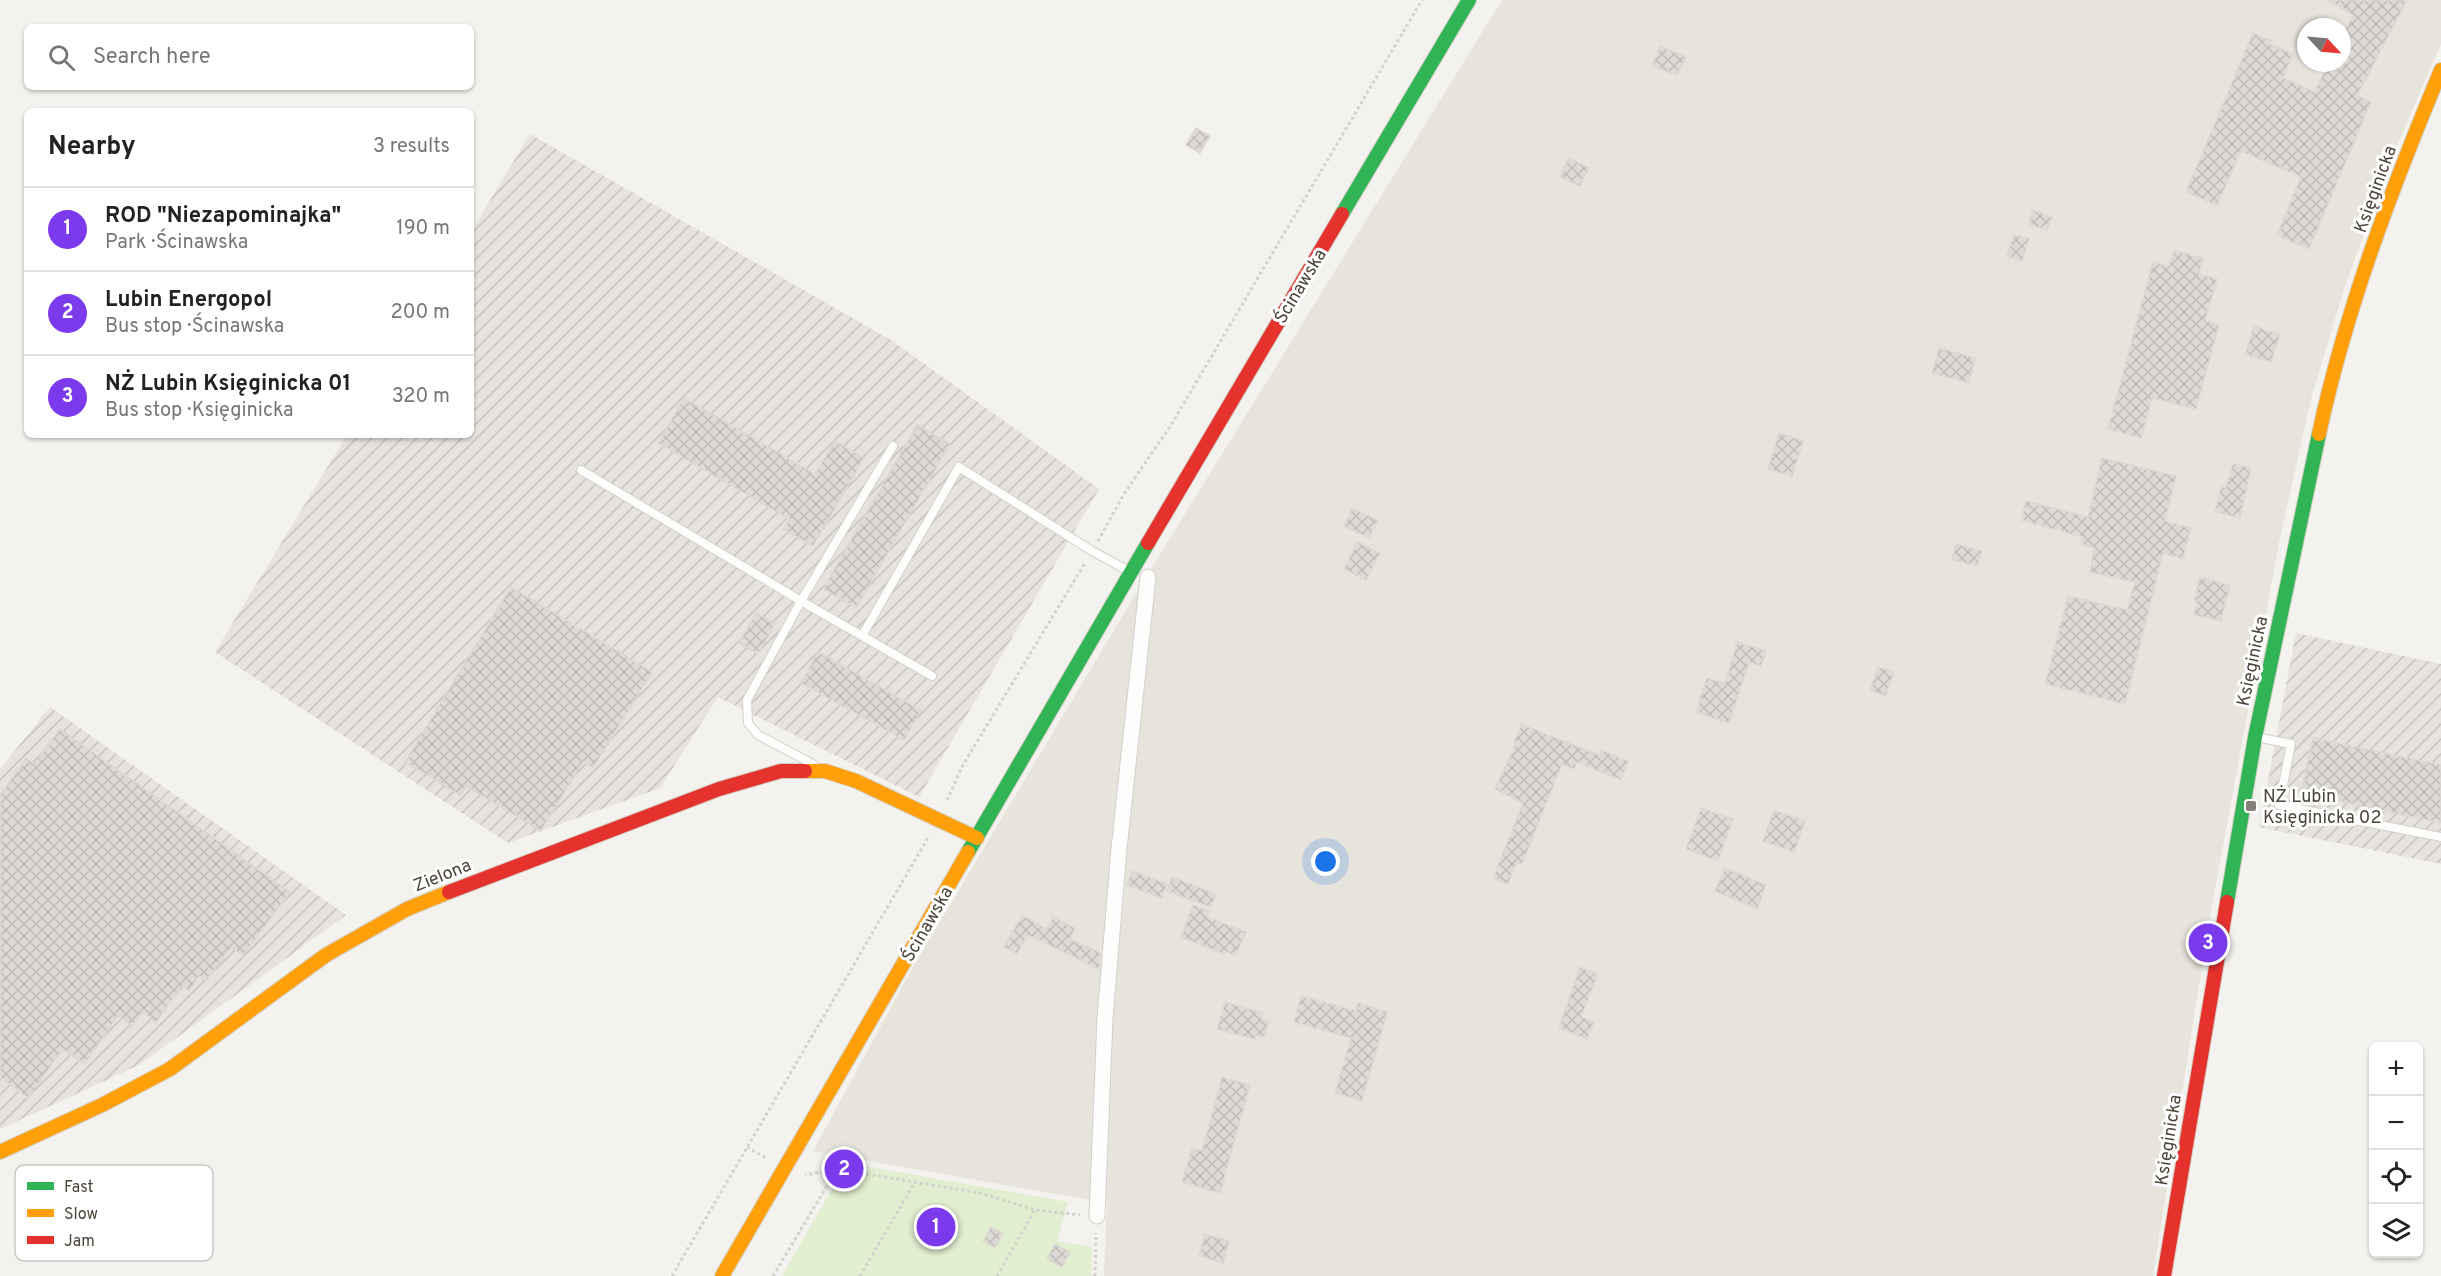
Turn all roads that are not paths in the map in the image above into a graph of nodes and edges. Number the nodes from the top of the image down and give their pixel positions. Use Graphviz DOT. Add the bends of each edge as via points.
graph roads {
  1 [pos="1469,0"];
  2 [pos="2441,70"];
  3 [pos="892,446"];
  4 [pos="580,470"];
  5 [pos="1131,572"];
  6 [pos="1148,578"];
  7 [pos="801,601"];
  8 [pos="862,636"];
  9 [pos="932,676"];
  10 [pos="2254,737"];
  11 [pos="825,771"];
  12 [pos="2441,837"];
  13 [pos="977,838"];
  14 [pos="0,1152"];
  15 [pos="1097,1216"];
  16 [pos="722,1276"];
  17 [pos="2164,1276"];
  1 -- 5 [label="street, Ścinawska"];
  2 -- 10 [label="street, Księginicka" via="2400,168 2357,292 2326,401"];
  3 -- 7 [label="lane"];
  4 -- 7 [label="lane"];
  5 -- 6 [label="lane"];
  5 -- 8 [label="lane" via="959,467"];
  5 -- 13 [label="street, Ścinawska"];
  6 -- 15 [label="street" via="1105,1018"];
  7 -- 8 [label="lane"];
  7 -- 11 [label="lane" via="747,700 748,723 758,735"];
  8 -- 9 [label="lane"];
  10 -- 12 [label="lane" via="2291,744 2279,805"];
  10 -- 17 [label="street, Księginicka"];
  11 -- 13 [label="street, Zielona" via="856,781"];
  11 -- 14 [label="street, Zielona" via="781,771 719,789 407,909 326,955 170,1069 102,1106"];
  13 -- 16 [label="street, Ścinawska"];
}
